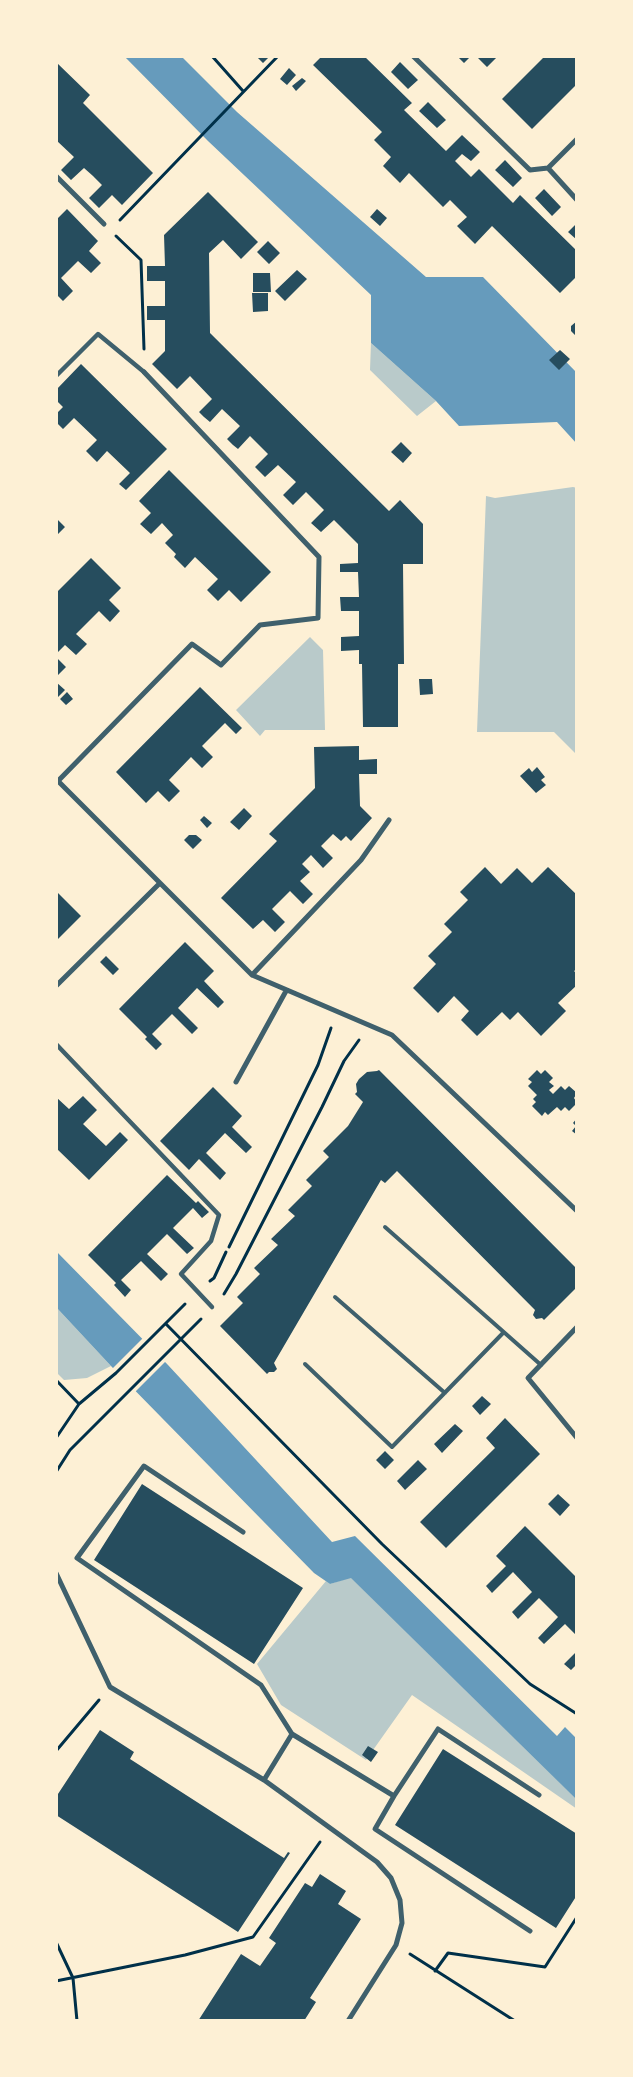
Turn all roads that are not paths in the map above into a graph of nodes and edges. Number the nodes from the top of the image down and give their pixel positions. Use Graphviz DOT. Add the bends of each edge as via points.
graph roads {
  1 [pos="413,56"];
  2 [pos="577,138"];
  3 [pos="548,168"];
  4 [pos="56,176"];
  5 [pos="577,200"];
  6 [pos="104,224"];
  7 [pos="144,372"];
  8 [pos="56,376"];
  9 [pos="57,780"];
  10 [pos="389,820"];
  11 [pos="160,883"];
  12 [pos="252,975"];
  13 [pos="56,986"];
  14 [pos="286,991"];
  15 [pos="56,1044"];
  16 [pos="236,1082"];
  17 [pos="577,1211"];
  18 [pos="385,1227"];
  19 [pos="335,1296"];
  20 [pos="212,1308"];
  21 [pos="577,1327"];
  22 [pos="503,1333"];
  23 [pos="305,1364"];
  24 [pos="541,1365"];
  25 [pos="444,1394"];
  26 [pos="577,1438"];
  27 [pos="243,1532"];
  28 [pos="56,1573"];
  29 [pos="292,1734"];
  30 [pos="264,1780"];
  31 [pos="539,1795"];
  32 [pos="394,1796"];
  33 [pos="530,1931"];
  34 [pos="348,2021"];
  1 -- 3 [label="street" via="530,170"];
  2 -- 3 [label="street"];
  3 -- 5 [label="street"];
  4 -- 6 [label="street"];
  7 -- 8 [label="street" via="98,334"];
  7 -- 9 [label="street" via="319,557 318,618 260,624 221,665 192,644"];
  9 -- 11 [label="street"];
  10 -- 12 [label="street" via="361,860"];
  11 -- 12 [label="street"];
  11 -- 13 [label="street"];
  12 -- 14 [label="street"];
  14 -- 16 [label="street"];
  14 -- 17 [label="street" via="392,1035"];
  15 -- 20 [label="street" via="219,1215 210,1241 181,1274"];
  18 -- 22 [label="lane"];
  19 -- 25 [label="lane"];
  21 -- 24 [label="street"];
  22 -- 24 [label="lane"];
  22 -- 25 [label="lane"];
  23 -- 25 [label="lane" via="392,1447"];
  24 -- 26 [label="street" via="528,1378"];
  27 -- 29 [label="street" via="144,1466 78,1558 261,1685"];
  28 -- 30 [label="street" via="110,1687"];
  29 -- 30 [label="street"];
  29 -- 32 [label="street"];
  30 -- 34 [label="street" via="377,1862 391,1878 400,1900 402,1923 396,1945"];
  31 -- 32 [label="street" via="438,1729"];
  32 -- 33 [label="street" via="375,1829"];
}
